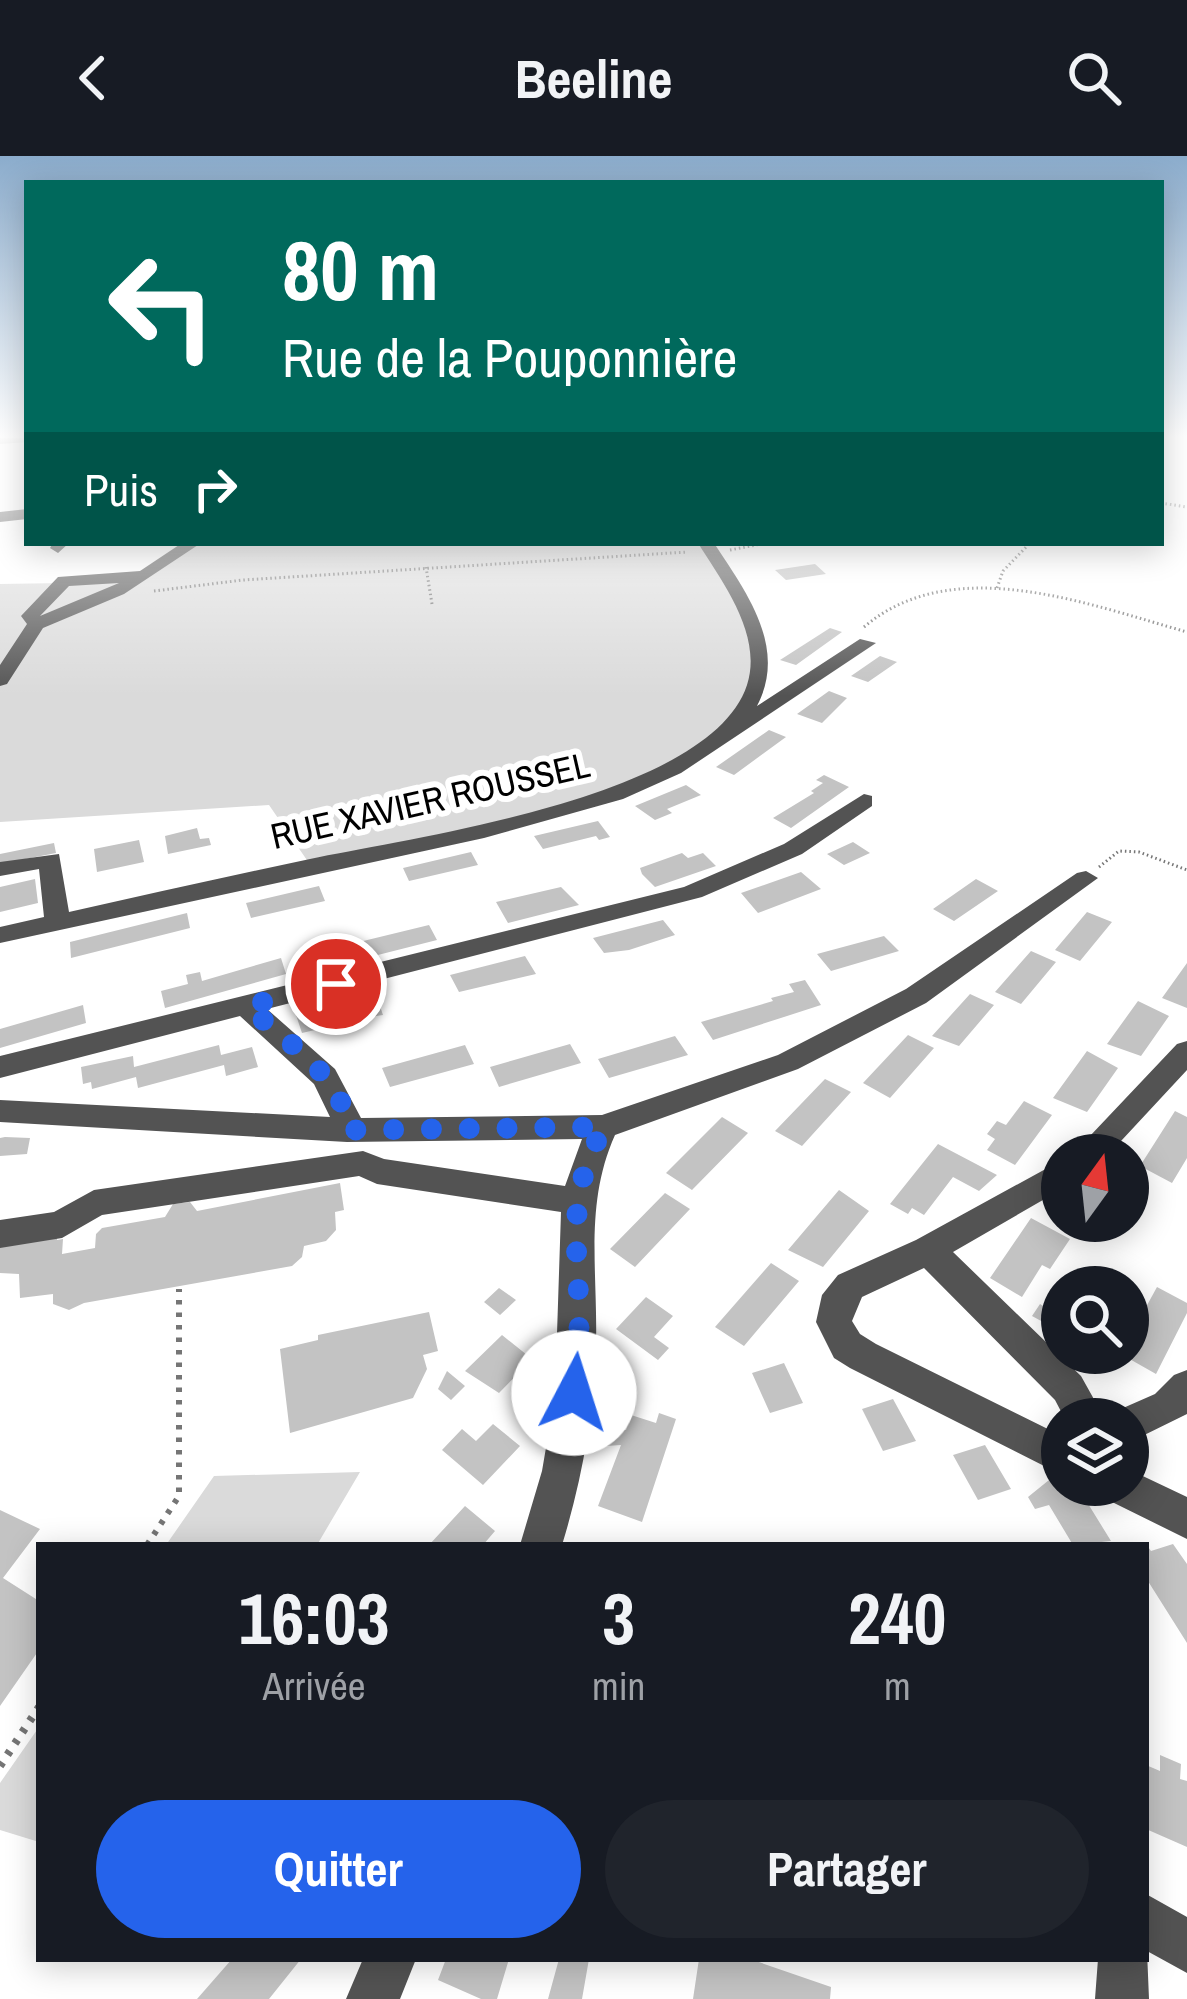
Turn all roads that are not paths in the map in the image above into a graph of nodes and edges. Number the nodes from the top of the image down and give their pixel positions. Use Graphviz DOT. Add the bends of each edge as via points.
graph roads {
  1 [pos="188,546"];
  2 [pos="710,548"];
  3 [pos="138,579"];
  4 [pos="45,621"];
  5 [pos="867,643"];
  6 [pos="759,669"];
  7 [pos="0,680"];
  8 [pos="803,687"];
  9 [pos="719,738"];
  10 [pos="864,801"];
  11 [pos="0,869"];
  12 [pos="1086,878"];
  13 [pos="57,922"];
  14 [pos="0,935"];
  15 [pos="247,1006"];
  16 [pos="1187,1051"];
  17 [pos="5,1070"];
  18 [pos="0,1111"];
  19 [pos="604,1127"];
  20 [pos="347,1130"];
  21 [pos="1111,1134"];
  22 [pos="1041,1185"];
  23 [pos="575,1202"];
  24 [pos="0,1234"];
  25 [pos="928,1250"];
  26 [pos="1187,1387"];
  27 [pos="1074,1398"];
  28 [pos="1149,1416"];
  29 [pos="1041,1445"];
  30 [pos="1149,1500"];
  31 [pos="1187,1519"];
  32 [pos="542,1542"];
  33 [pos="1149,1921"];
  34 [pos="1187,1947"];
  35 [pos="389,1962"];
  36 [pos="1124,1962"];
  37 [pos="373,1999"];
  38 [pos="1122,1999"];
  1 -- 3 [label="street"];
  2 -- 6 [label="street" via="751,622"];
  3 -- 4 [label="street"];
  3 -- 4 [label="street" via="64,581 30,616"];
  4 -- 7 [label="street"];
  5 -- 8 [label="street"];
  6 -- 8 [label="street"];
  6 -- 9 [label="street, RUE XAVIER ROUSSEL" via="751,702"];
  8 -- 9 [label="street"];
  9 -- 13 [label="street, RUE XAVIER ROUSSEL" via="676,765 544,817"];
  10 -- 15 [label="street" via="793,849 693,892"];
  11 -- 13 [label="street" via="50,859"];
  12 -- 19 [label="street" via="916,996 788,1062"];
  13 -- 14 [label="street, RUE XAVIER ROUSSEL"];
  15 -- 17 [label="street"];
  15 -- 20 [label="street" via="336,1090"];
  16 -- 21 [label="street"];
  18 -- 20 [label="street"];
  19 -- 20 [label="street"];
  19 -- 23 [label="street"];
  22 -- 25 [label="street"];
  23 -- 24 [label="street" via="363,1163 94,1203 62,1224"];
  23 -- 32 [label="street" via="576,1370 560,1482"];
  25 -- 27 [label="street"];
  25 -- 29 [label="street" via="840,1295 838,1336"];
  26 -- 28 [label="street"];
  30 -- 31 [label="street"];
  33 -- 34 [label="street"];
  35 -- 37 [label="street"];
  36 -- 38 [label="street"];
}
